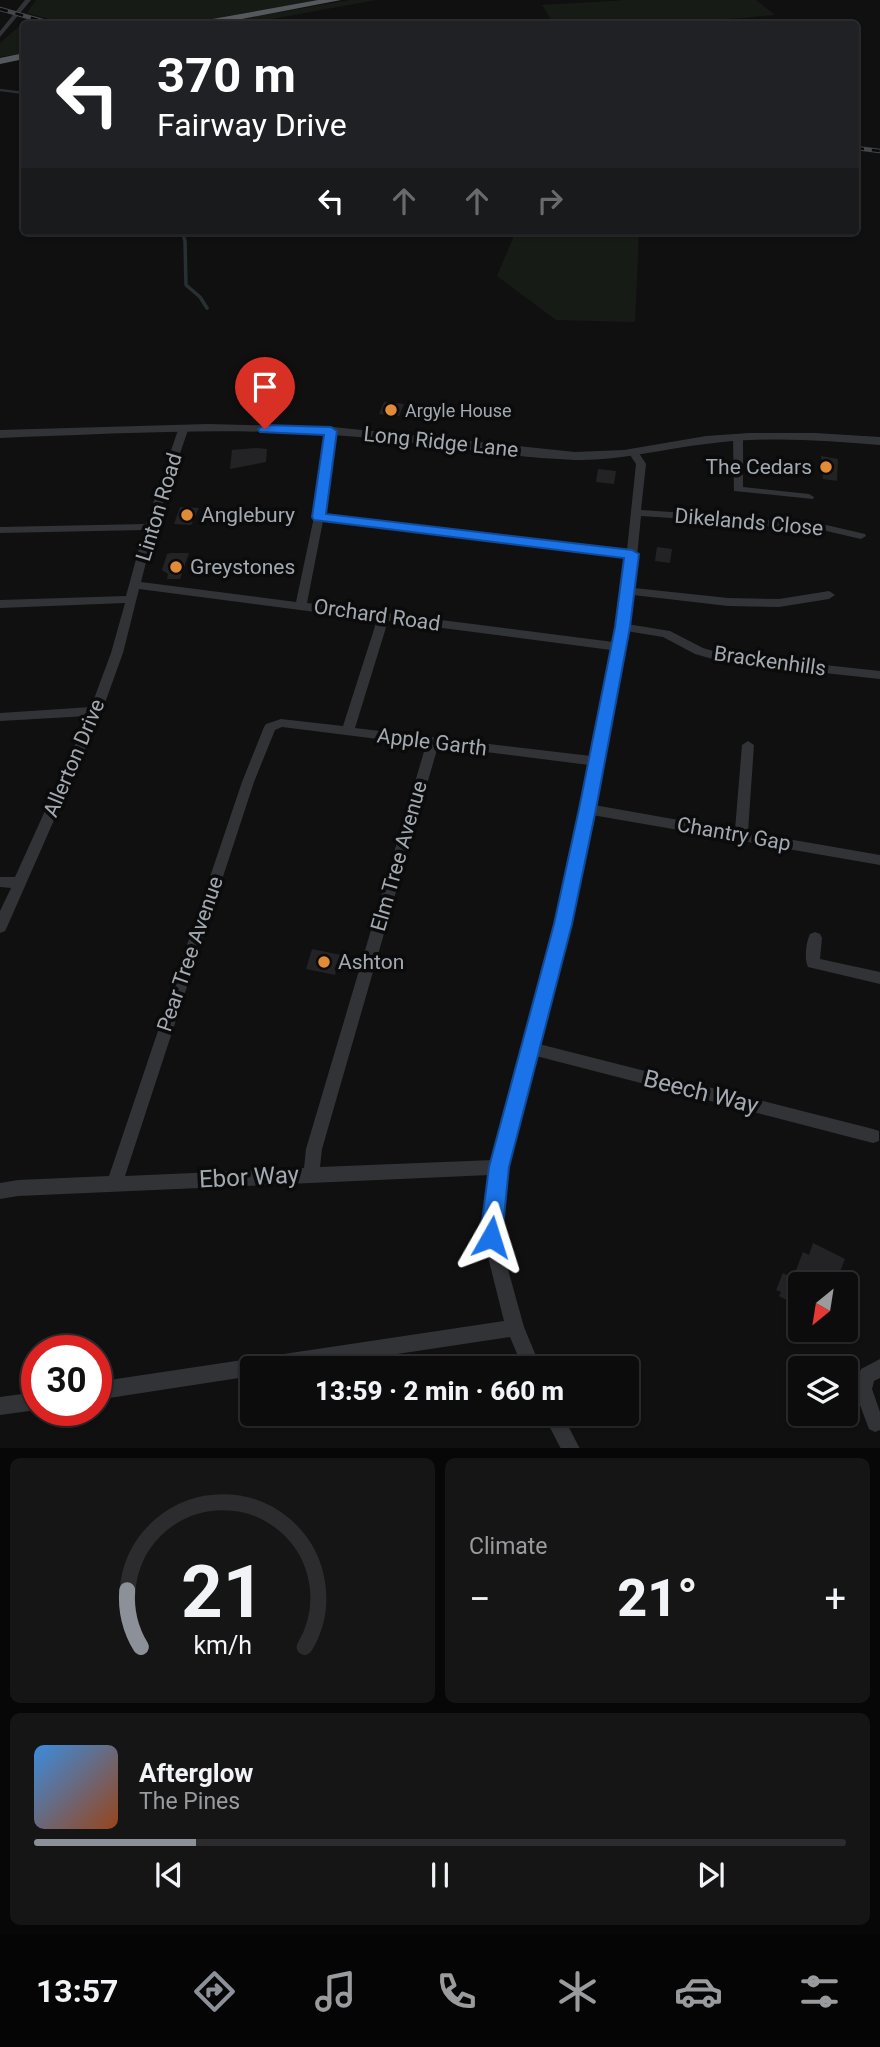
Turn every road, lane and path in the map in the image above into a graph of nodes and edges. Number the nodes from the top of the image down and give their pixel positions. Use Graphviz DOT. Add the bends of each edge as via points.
graph roads {
  1 [pos="27,0"];
  2 [pos="335,0"];
  3 [pos="218,21"];
  4 [pos="0,35"];
  5 [pos="183,430"];
  6 [pos="331,431"];
  7 [pos="0,434"];
  8 [pos="738,438"];
  9 [pos="880,441"];
  10 [pos="633,452"];
  11 [pos="808,496"];
  12 [pos="637,513"];
  13 [pos="319,517"];
  14 [pos="150,527"];
  15 [pos="0,530"];
  16 [pos="861,536"];
  17 [pos="632,554"];
  18 [pos="136,585"];
  19 [pos="628,591"];
  20 [pos="829,595"];
  21 [pos="132,599"];
  22 [pos="0,604"];
  23 [pos="301,605"];
  24 [pos="384,617"];
  25 [pos="622,627"];
  26 [pos="618,647"];
  27 [pos="880,675"];
  28 [pos="96,711"];
  29 [pos="0,717"];
  30 [pos="270,727"];
  31 [pos="348,731"];
  32 [pos="433,741"];
  33 [pos="748,745"];
  34 [pos="595,761"];
  35 [pos="587,809"];
  36 [pos="741,835"];
  37 [pos="880,860"];
  38 [pos="0,882"];
  39 [pos="20,883"];
  40 [pos="0,927"];
  41 [pos="815,938"];
  42 [pos="880,978"];
  43 [pos="529,1048"];
  44 [pos="873,1136"];
  45 [pos="499,1167"];
  46 [pos="311,1174"];
  47 [pos="115,1183"];
  48 [pos="0,1191"];
  49 [pos="515,1328"];
  50 [pos="527,1356"];
  51 [pos="880,1368"];
  52 [pos="112,1389"];
  53 [pos="21,1403"];
  54 [pos="0,1406"];
  55 [pos="874,1423"];
  56 [pos="559,1426"];
  57 [pos="571,1448"];
  1 -- 4 [label="street"];
  2 -- 3 [label="highway"];
  5 -- 6 [label="street, Long Ridge Lane"];
  5 -- 7 [label="street, Long Ridge Lane"];
  5 -- 14 [label="street, Linton Road"];
  6 -- 10 [label="street, Long Ridge Lane" via="574,456"];
  6 -- 13 [label="street"];
  8 -- 9 [label="street, Long Ridge Lane"];
  8 -- 10 [label="street, Long Ridge Lane"];
  8 -- 11 [label="street" via="738,489"];
  10 -- 12 [label="street" via="641,464"];
  12 -- 16 [label="street, Dikelands Close" via="809,524"];
  12 -- 17 [label="street"];
  13 -- 17 [label="street"];
  13 -- 23 [label="street"];
  14 -- 15 [label="street"];
  14 -- 18 [label="street, Linton Road"];
  17 -- 19 [label="street"];
  18 -- 21 [label="street, Allerton Drive"];
  18 -- 23 [label="street, Orchard Road"];
  19 -- 20 [label="street" via="728,602 779,603"];
  19 -- 25 [label="street"];
  21 -- 22 [label="street"];
  21 -- 28 [label="street, Allerton Drive"];
  23 -- 24 [label="street, Orchard Road"];
  24 -- 26 [label="street, Orchard Road"];
  24 -- 31 [label="street"];
  25 -- 26 [label="street"];
  25 -- 27 [label="street, Brackenhills" via="666,634 723,658"];
  26 -- 34 [label="street"];
  28 -- 29 [label="street"];
  28 -- 39 [label="street, Allerton Drive"];
  30 -- 31 [label="street, Apple Garth" via="281,723"];
  30 -- 47 [label="street, Pear Tree Avenue" via="247,782"];
  31 -- 32 [label="street, Apple Garth"];
  32 -- 34 [label="street, Apple Garth"];
  32 -- 46 [label="street, Elm Tree Avenue" via="314,1149"];
  33 -- 36 [label="street"];
  34 -- 35 [label="street"];
  35 -- 36 [label="street, Chantry Gap"];
  35 -- 43 [label="street" via="563,924"];
  36 -- 37 [label="street, Chantry Gap"];
  38 -- 39 [label="street"];
  39 -- 40 [label="street, Allerton Drive"];
  41 -- 42 [label="street" via="813,963"];
  43 -- 44 [label="street, Beech Way"];
  43 -- 45 [label="street"];
  45 -- 46 [label="street, Ebor Way"];
  45 -- 49 [label="street" via="491,1237"];
  46 -- 47 [label="street, Ebor Way"];
  47 -- 48 [label="street, Ebor Way"];
  49 -- 50 [label="street"];
  49 -- 52 [label="street"];
  51 -- 55 [label="street" via="867,1375 863,1389"];
  53 -- 54 [label="street"];
  56 -- 57 [label="street"];
}
